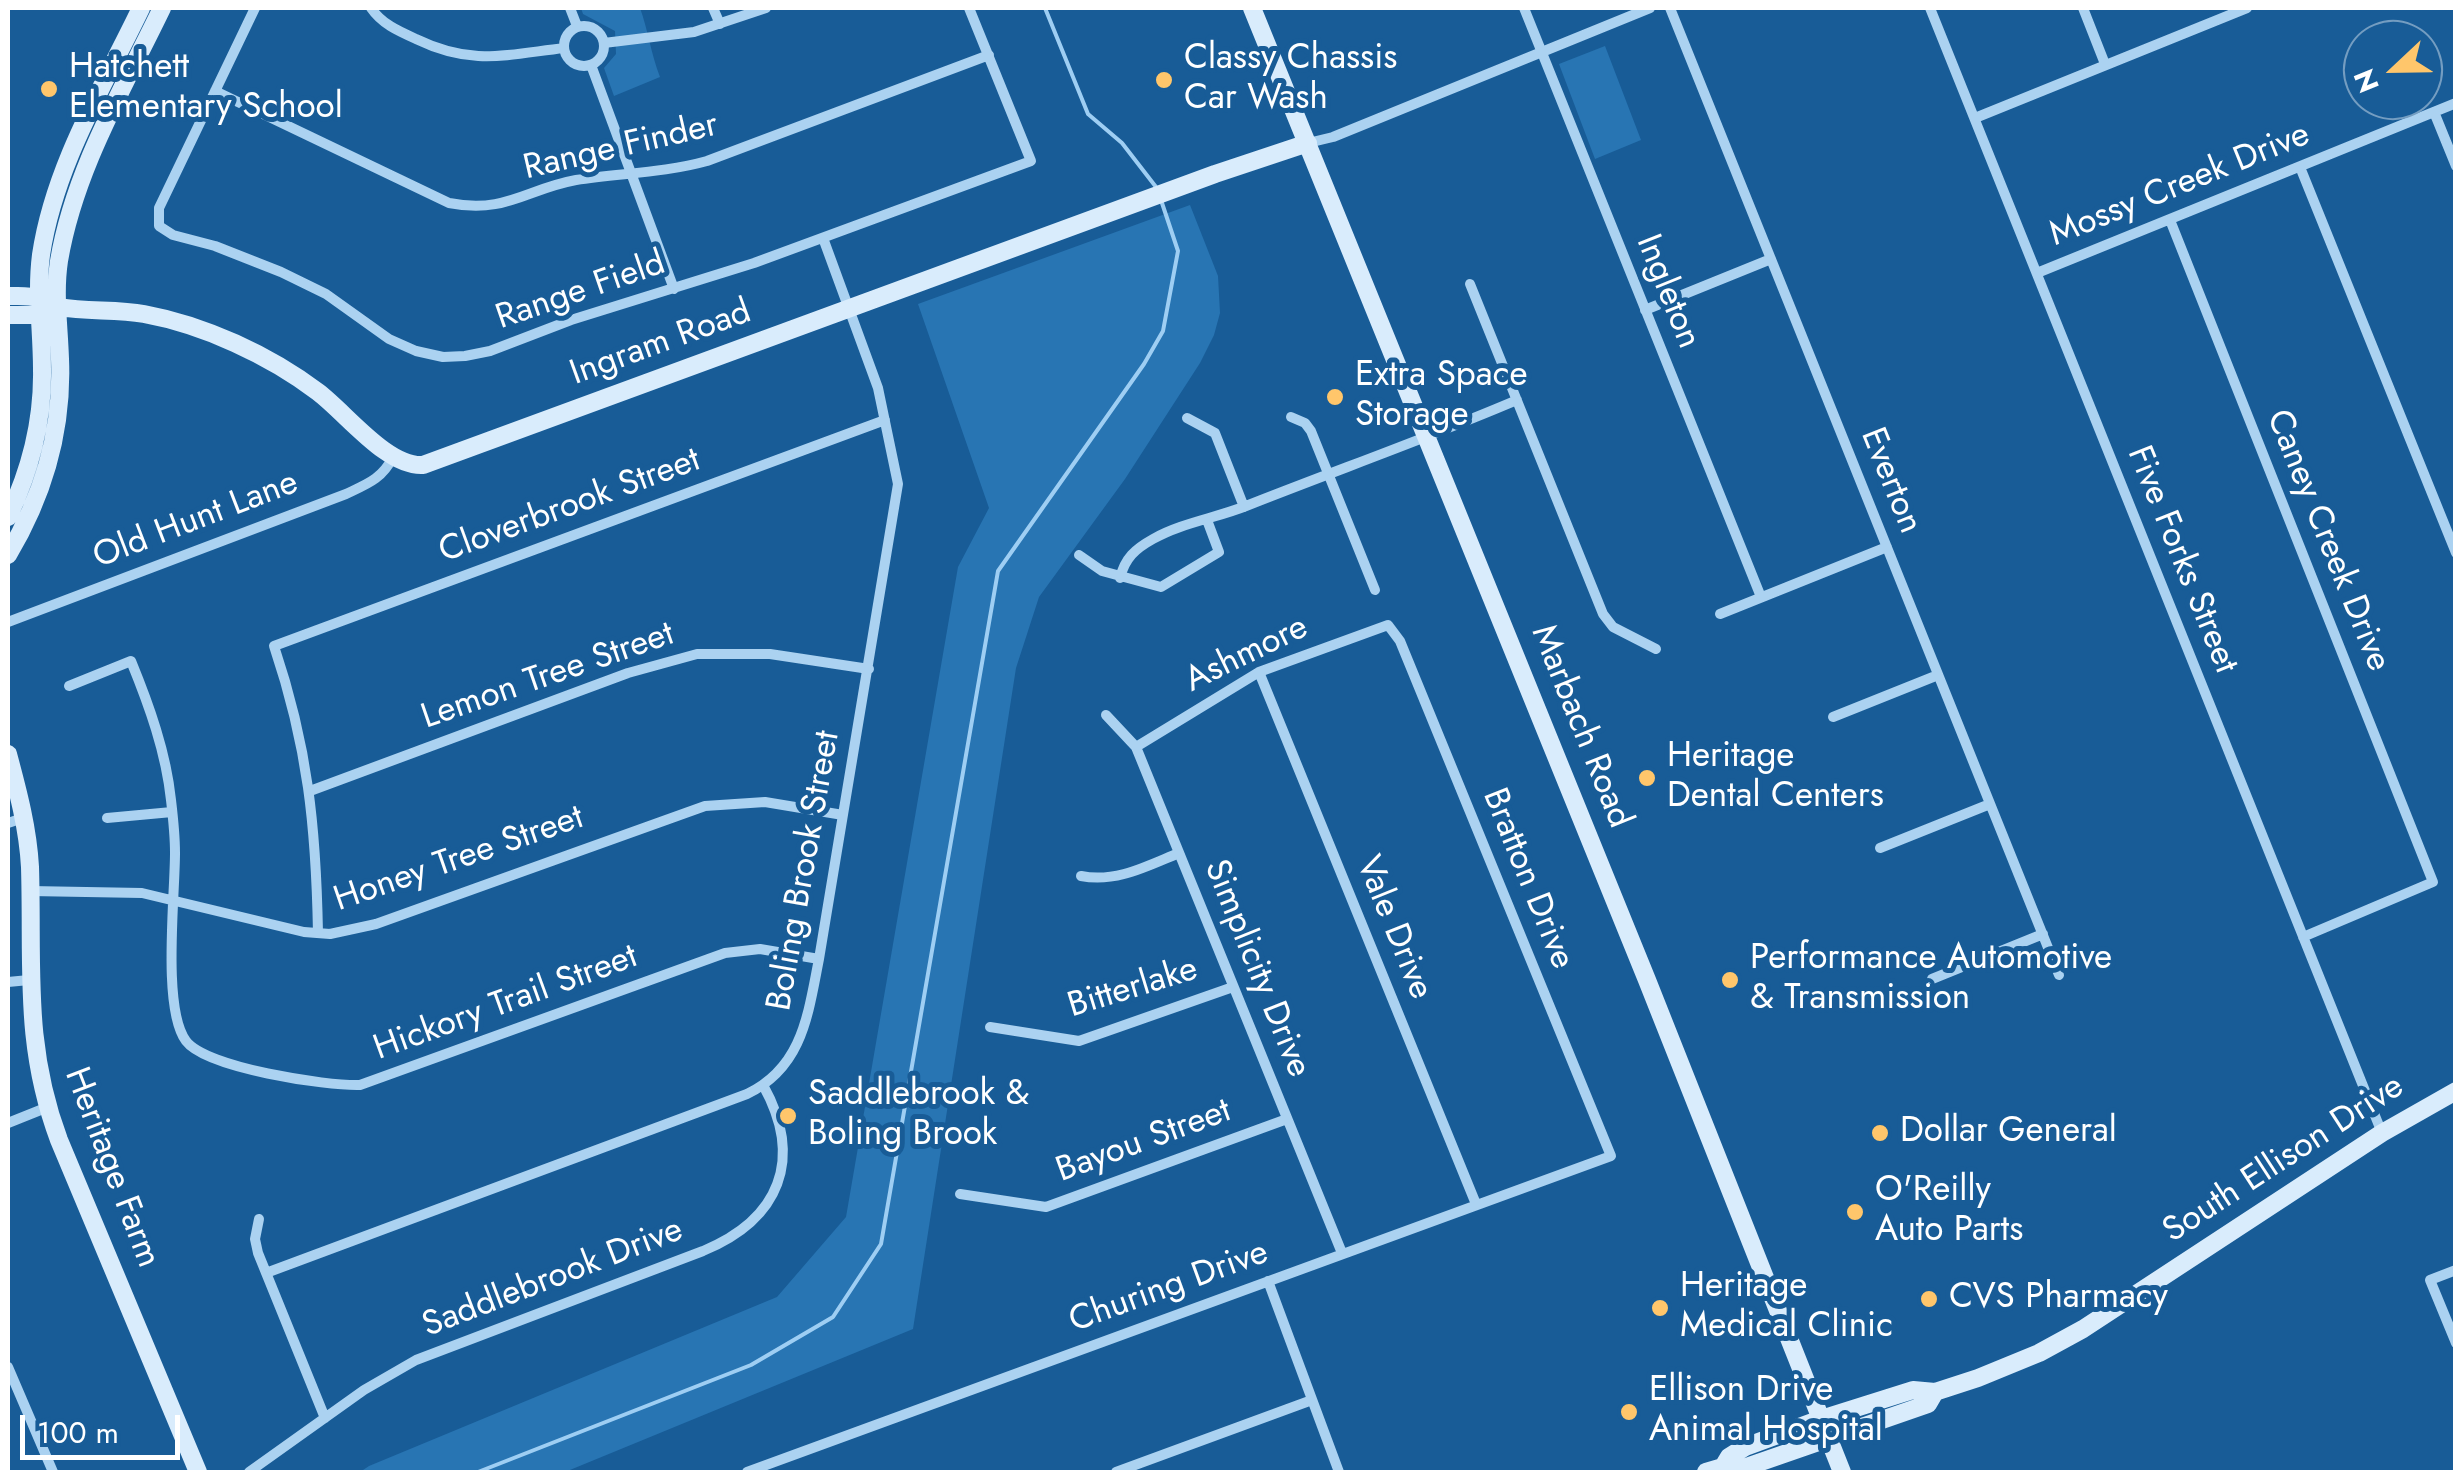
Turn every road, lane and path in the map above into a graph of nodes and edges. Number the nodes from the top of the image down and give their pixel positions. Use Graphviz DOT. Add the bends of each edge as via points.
graph roads {
  1 [pos="141,8"];
  2 [pos="162,8"];
  3 [pos="255,8"];
  4 [pos="371,8"];
  5 [pos="570,8"];
  6 [pos="713,8"];
  7 [pos="766,8"];
  8 [pos="970,8"];
  9 [pos="1252,8"];
  10 [pos="1524,8"];
  11 [pos="1650,8"];
  12 [pos="1670,8"];
  13 [pos="1930,8"];
  14 [pos="2083,8"];
  15 [pos="2242,8"];
  16 [pos="720,24"];
  17 [pos="577,26"];
  18 [pos="604,43"];
  19 [pos="564,48"];
  20 [pos="1542,52"];
  21 [pos="989,55"];
  22 [pos="2105,64"];
  23 [pos="591,65"];
  24 [pos="216,91"];
  25 [pos="1974,118"];
  26 [pos="2415,120"];
  27 [pos="2437,120"];
  28 [pos="1308,144"];
  29 [pos="2456,166"];
  30 [pos="2300,167"];
  31 [pos="631,174"];
  32 [pos="2170,220"];
  33 [pos="823,238"];
  34 [pos="1771,258"];
  35 [pos="2037,274"];
  36 [pos="1470,284"];
  37 [pos="674,289"];
  38 [pos="8,296"];
  39 [pos="38,306"];
  40 [pos="57,307"];
  41 [pos="850,310"];
  42 [pos="1645,310"];
  43 [pos="8,315"];
  44 [pos="1517,400"];
  45 [pos="1290,417"];
  46 [pos="1187,418"];
  47 [pos="885,420"];
  48 [pos="1429,438"];
  49 [pos="393,458"];
  50 [pos="1328,473"];
  51 [pos="1244,507"];
  52 [pos="8,517"];
  53 [pos="1207,520"];
  54 [pos="1887,547"];
  55 [pos="2456,553"];
  56 [pos="8,555"];
  57 [pos="1079,555"];
  58 [pos="1120,578"];
  59 [pos="1375,590"];
  60 [pos="1761,597"];
  61 [pos="1720,614"];
  62 [pos="8,622"];
  63 [pos="1388,624"];
  64 [pos="1656,649"];
  65 [pos="869,670"];
  66 [pos="1259,672"];
  67 [pos="1938,674"];
  68 [pos="69,686"];
  69 [pos="1106,715"];
  70 [pos="1834,718"];
  71 [pos="1136,747"];
  72 [pos="8,754"];
  73 [pos="310,791"];
  74 [pos="1990,804"];
  75 [pos="172,812"];
  76 [pos="843,815"];
  77 [pos="107,818"];
  78 [pos="15,821"];
  79 [pos="1880,848"];
  80 [pos="1179,853"];
  81 [pos="1081,876"];
  82 [pos="30,891"];
  83 [pos="173,902"];
  84 [pos="318,933"];
  85 [pos="2043,934"];
  86 [pos="2303,937"];
  87 [pos="818,959"];
  88 [pos="2059,975"];
  89 [pos="1932,979"];
  90 [pos="29,980"];
  91 [pos="8,982"];
  92 [pos="1233,986"];
  93 [pos="990,1028"];
  94 [pos="763,1085"];
  95 [pos="2456,1090"];
  96 [pos="48,1107"];
  97 [pos="1287,1118"];
  98 [pos="8,1123"];
  99 [pos="2382,1133"];
  100 [pos="1611,1156"];
  101 [pos="960,1194"];
  102 [pos="1476,1204"];
  103 [pos="259,1219"];
  104 [pos="1342,1254"];
  105 [pos="2456,1270"];
  106 [pos="266,1273"];
  107 [pos="1268,1281"];
  108 [pos="2456,1344"];
  109 [pos="8,1367"];
  110 [pos="1935,1392"];
  111 [pos="1312,1400"];
  112 [pos="325,1418"];
  113 [pos="1821,1419"];
  114 [pos="1829,1438"];
  115 [pos="1761,1442"];
  116 [pos="782,1460"];
  117 [pos="1770,1461"];
  118 [pos="1714,1470"];
  119 [pos="54,1472"];
  120 [pos="198,1472"];
  121 [pos="250,1472"];
  122 [pos="747,1472"];
  123 [pos="787,1472"];
  124 [pos="1116,1472"];
  125 [pos="1339,1472"];
  126 [pos="1842,1472"];
  1 -- 39 [label="street" via="61,177 45,234"];
  2 -- 40 [label="street" via="76,193 59,262"];
  3 -- 24 [label="street"];
  4 -- 19 [label="street" via="394,29 448,54"];
  5 -- 17 [label="street"];
  6 -- 16 [label="street"];
  7 -- 16 [label="street"];
  8 -- 21 [label="street"];
  9 -- 28 [label="street, Marbach Road"];
  10 -- 20 [label="street, Ingleton"];
  11 -- 20 [label="street"];
  12 -- 34 [label="street, Everton"];
  13 -- 25 [label="street, Five Forks Street"];
  14 -- 22 [label="street"];
  15 -- 22 [label="street"];
  16 -- 18 [label="street"];
  17 -- 18 [label="street" via="591,27"];
  17 -- 19 [label="street"];
  18 -- 23 [label="street"];
  19 -- 23 [label="street" via="576,65"];
  20 -- 28 [label="street"];
  20 -- 42 [label="street, Ingleton"];
  21 -- 31 [label="street, Range Finder" via="706,161"];
  21 -- 33 [label="street, Range Field" via="1031,161"];
  22 -- 25 [label="street"];
  23 -- 31 [label="street"];
  24 -- 31 [label="street, Range Finder" via="470,208 515,202 573,180"];
  24 -- 37 [label="street, Range Field" via="159,208 159,226 326,294 388,339 442,356 490,351"];
  25 -- 35 [label="street, Five Forks Street"];
  26 -- 30 [label="street, Mossy Creek Drive"];
  27 -- 29 [label="street"];
  28 -- 41 [label="street, Ingram Road"];
  28 -- 48 [label="street, Marbach Road"];
  30 -- 32 [label="street, Mossy Creek Drive"];
  30 -- 55 [label="street"];
  31 -- 37 [label="street"];
  32 -- 35 [label="street, Mossy Creek Drive"];
  32 -- 86 [label="street, Caney Creek Drive" via="2434,882"];
  33 -- 37 [label="street, Range Field"];
  33 -- 41 [label="street, Boling Brook Street"];
  34 -- 42 [label="street"];
  34 -- 54 [label="street, Everton"];
  35 -- 86 [label="street, Five Forks Street"];
  36 -- 44 [label="street"];
  38 -- 39 [label="street"];
  39 -- 40 [label="street"];
  39 -- 43 [label="street"];
  39 -- 52 [label="street" via="38,420"];
  40 -- 49 [label="street" via="142,314 240,346 317,391"];
  40 -- 56 [label="street" via="54,438 38,493"];
  41 -- 47 [label="street, Boling Brook Street"];
  41 -- 49 [label="street, Ingram Road" via="433,463 416,466"];
  42 -- 60 [label="street, Ingleton"];
  44 -- 48 [label="street"];
  44 -- 64 [label="street" via="1604,614 1613,627"];
  45 -- 50 [label="street" via="1312,432"];
  46 -- 51 [label="street" via="1214,432"];
  47 -- 65 [label="street, Boling Brook Street" via="898,496"];
  47 -- 73 [label="street, Cloverbrook Street" via="274,646 298,720"];
  48 -- 50 [label="street"];
  48 -- 113 [label="street, Marbach Road"];
  49 -- 62 [label="street, Old Hunt Lane" via="376,481 346,494"];
  50 -- 51 [label="street"];
  50 -- 59 [label="street"];
  51 -- 53 [label="street"];
  53 -- 58 [label="street" via="1142,546 1123,564"];
  53 -- 58 [label="street" via="1218,552 1161,587"];
  54 -- 60 [label="street"];
  54 -- 67 [label="street, Everton"];
  57 -- 58 [label="street"];
  60 -- 61 [label="street"];
  63 -- 66 [label="street, Ashmore"];
  63 -- 100 [label="street, Bratton Drive"];
  65 -- 73 [label="street, Lemon Tree Street" via="752,653 697,654"];
  65 -- 76 [label="street, Boling Brook Street"];
  66 -- 71 [label="street, Ashmore"];
  66 -- 102 [label="street, Vale Drive"];
  67 -- 70 [label="street"];
  67 -- 74 [label="street, Everton"];
  68 -- 75 [label="street, Hickory Trail Street" via="131,661 160,744"];
  69 -- 71 [label="street, Simplicity Drive"];
  71 -- 80 [label="street, Simplicity Drive"];
  72 -- 78 [label="street, Heritage Farm"];
  73 -- 84 [label="street"];
  74 -- 79 [label="street"];
  74 -- 85 [label="street, Everton"];
  75 -- 77 [label="street"];
  75 -- 83 [label="street, Hickory Trail Street"];
  76 -- 84 [label="street, Honey Tree Street" via="764,802 705,806 376,924"];
  76 -- 87 [label="street, Boling Brook Street"];
  78 -- 82 [label="street, Heritage Farm"];
  80 -- 81 [label="street" via="1116,877"];
  80 -- 92 [label="street, Simplicity Drive"];
  82 -- 83 [label="street, Honey Tree Street" via="142,893"];
  82 -- 90 [label="street, Heritage Farm"];
  83 -- 84 [label="street, Honey Tree Street"];
  83 -- 87 [label="street, Hickory Trail Street" via="176,1019 188,1044 213,1059 318,1083 380,1081 735,950"];
  85 -- 88 [label="street, Everton"];
  85 -- 89 [label="street"];
  86 -- 99 [label="street, Five Forks Street"];
  87 -- 94 [label="street, Boling Brook Street" via="802,1037 789,1061"];
  90 -- 91 [label="street"];
  90 -- 96 [label="street, Heritage Farm"];
  92 -- 93 [label="street, Bitterlake" via="1078,1041"];
  92 -- 97 [label="street, Simplicity Drive"];
  94 -- 106 [label="street, Boling Brook Street"];
  94 -- 112 [label="street, Saddlebrook Drive" via="781,1125 782,1168 766,1206 741,1232 704,1252 428,1355"];
  95 -- 99 [label="street, South Ellison Drive"];
  96 -- 98 [label="street"];
  96 -- 120 [label="street, Heritage Farm"];
  97 -- 101 [label="street, Bayou Street" via="1046,1207"];
  97 -- 104 [label="street, Simplicity Drive"];
  99 -- 110 [label="street, South Ellison Drive" via="2083,1328 2029,1357"];
  100 -- 102 [label="street, Churing Drive"];
  102 -- 104 [label="street, Churing Drive"];
  103 -- 106 [label="street" via="255,1239"];
  104 -- 107 [label="street, Churing Drive"];
  105 -- 108 [label="street" via="2430,1280"];
  106 -- 112 [label="street"];
  107 -- 111 [label="street"];
  107 -- 116 [label="street, Churing Drive"];
  109 -- 119 [label="street"];
  110 -- 113 [label="street, South Ellison Drive" via="1913,1390"];
  110 -- 114 [label="street, South Ellison Drive" via="1928,1404"];
  111 -- 124 [label="street"];
  111 -- 125 [label="street"];
  112 -- 121 [label="street, Saddlebrook Drive"];
  113 -- 114 [label="street, Marbach Road"];
  113 -- 115 [label="street, South Ellison Drive"];
  114 -- 117 [label="street, South Ellison Drive"];
  114 -- 126 [label="street, Marbach Road"];
  115 -- 117 [label="street"];
  115 -- 118 [label="street, South Ellison Drive"];
  116 -- 122 [label="street, Churing Drive"];
  116 -- 123 [label="street"];
  117 -- 118 [label="street, South Ellison Drive"];
}
